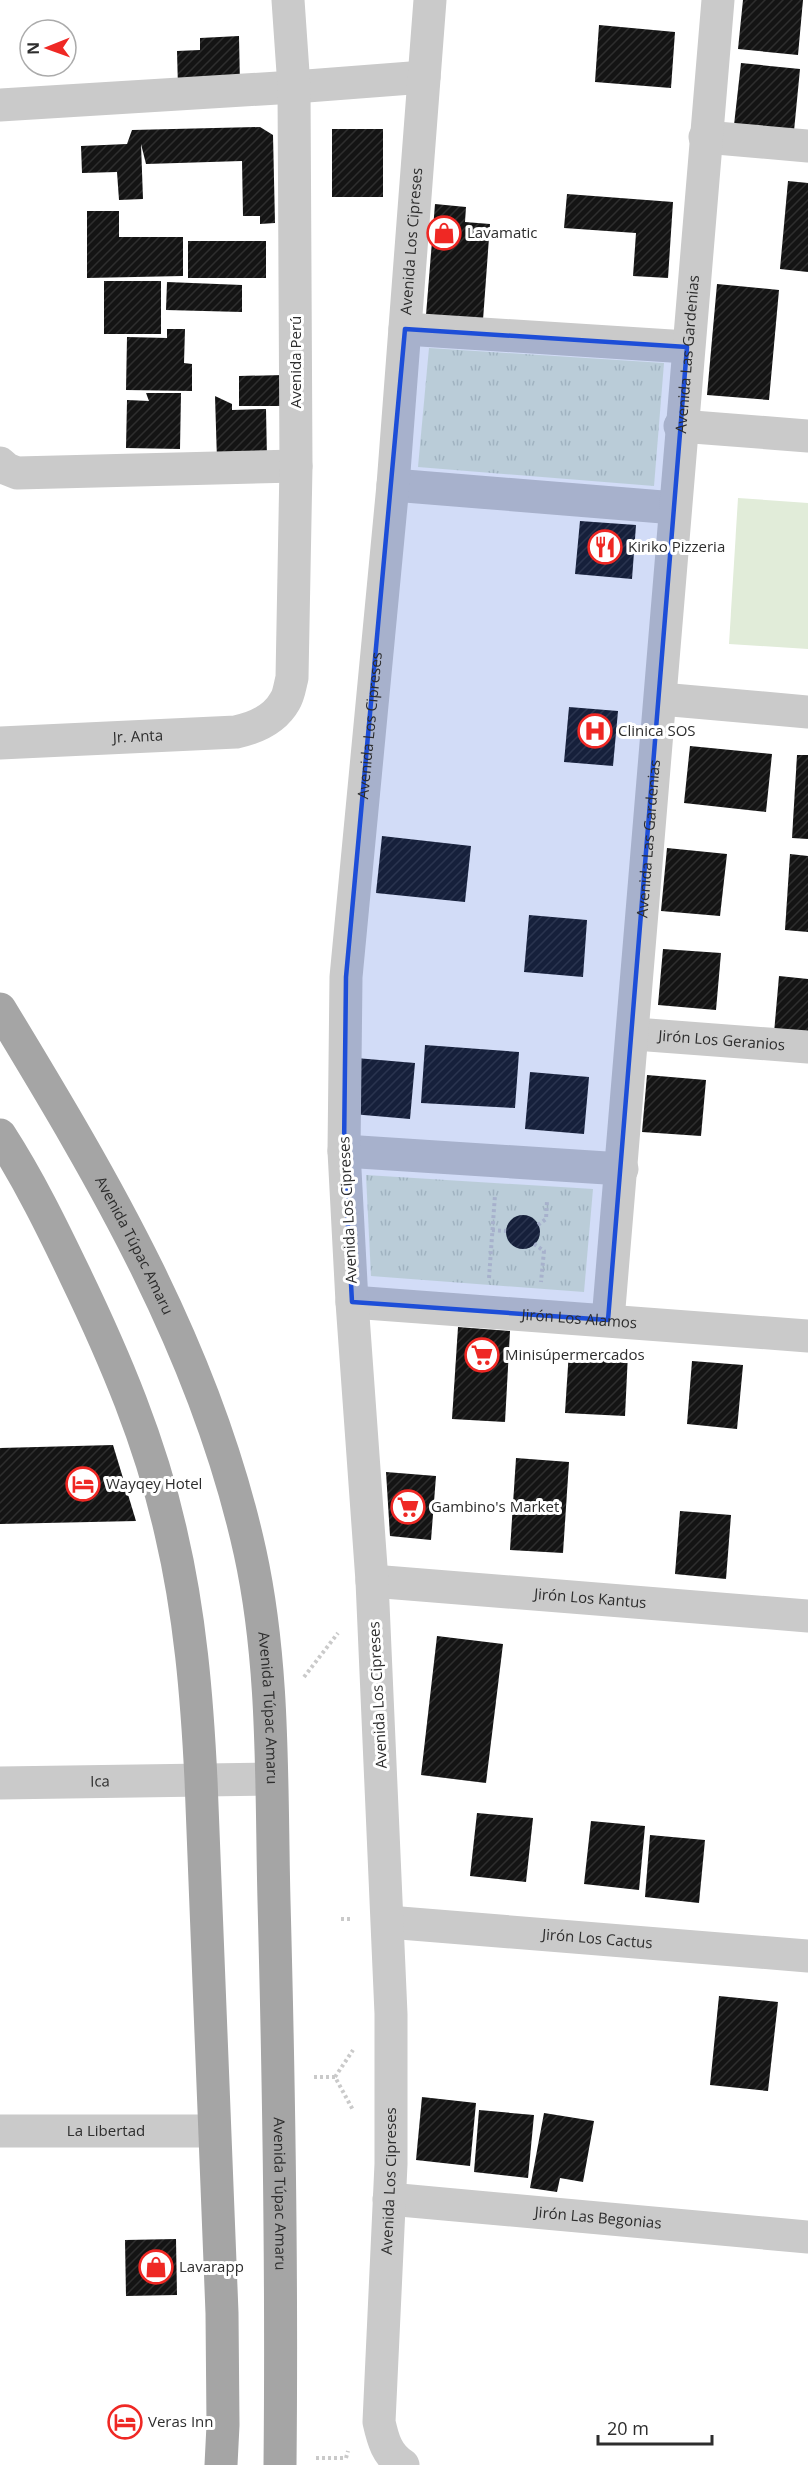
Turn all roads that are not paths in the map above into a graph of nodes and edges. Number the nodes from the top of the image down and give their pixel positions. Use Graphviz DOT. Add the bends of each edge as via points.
graph roads {
  1 [pos="288,0"];
  2 [pos="430,0"];
  3 [pos="718,0"];
  4 [pos="424,77"];
  5 [pos="294,87"];
  6 [pos="0,105"];
  7 [pos="705,137"];
  8 [pos="808,146"];
  9 [pos="405,329"];
  10 [pos="687,347"];
  11 [pos="680,426"];
  12 [pos="808,436"];
  13 [pos="0,463"];
  14 [pos="296,466"];
  15 [pos="393,485"];
  16 [pos="675,508"];
  17 [pos="661,699"];
  18 [pos="808,712"];
  19 [pos="271,717"];
  20 [pos="0,743"];
  21 [pos="0,1009"];
  22 [pos="634,1034"];
  23 [pos="808,1047"];
  24 [pos="0,1135"];
  25 [pos="344,1151"];
  26 [pos="622,1169"];
  27 [pos="352,1302"];
  28 [pos="608,1320"];
  29 [pos="808,1336"];
  30 [pos="372,1581"];
  31 [pos="808,1617"];
  32 [pos="271,1779"];
  33 [pos="201,1780"];
  34 [pos="0,1783"];
  35 [pos="388,1922"];
  36 [pos="808,1956"];
  37 [pos="0,2131"];
  38 [pos="214,2131"];
  39 [pos="389,2199"];
  40 [pos="808,2237"];
  41 [pos="280,2461"];
  42 [pos="221,2465"];
  43 [pos="403,2465"];
  1 -- 5 [label="street, Avenida Perú"];
  2 -- 4 [label="street, Avenida Los Cipreses"];
  3 -- 7 [label="street, Avenida Las Gardenias"];
  4 -- 5 [label="street"];
  4 -- 9 [label="street, Avenida Los Cipreses"];
  5 -- 6 [label="street"];
  5 -- 14 [label="street, Avenida Perú"];
  7 -- 8 [label="street"];
  7 -- 10 [label="street, Avenida Las Gardenias"];
  9 -- 10 [label="street"];
  9 -- 15 [label="street, Avenida Los Cipreses"];
  10 -- 11 [label="street, Avenida Las Gardenias"];
  11 -- 12 [label="street"];
  11 -- 16 [label="street, Avenida Las Gardenias"];
  13 -- 14 [label="street" via="17,473"];
  14 -- 19 [label="street, Avenida Perú" via="292,678 285,702"];
  15 -- 16 [label="street"];
  15 -- 25 [label="street, Avenida Los Cipreses" via="345,977"];
  16 -- 17 [label="street, Avenida Las Gardenias"];
  17 -- 18 [label="street"];
  17 -- 22 [label="street, Avenida Las Gardenias"];
  19 -- 20 [label="street, Jr. Anta" via="254,728 236,732"];
  21 -- 32 [label="main road, Avenida Túpac Amaru" via="102,1179 141,1254 200,1387 251,1555 268,1686"];
  22 -- 23 [label="street, Jirón Los Geranios"];
  22 -- 26 [label="street, Avenida Las Gardenias"];
  24 -- 33 [label="main road" via="50,1223 96,1318 153,1460 187,1616"];
  25 -- 26 [label="street"];
  25 -- 27 [label="street, Avenida Los Cipreses"];
  26 -- 28 [label="street, Avenida Las Gardenias"];
  27 -- 28 [label="street, Jirón Los Alamos"];
  27 -- 30 [label="street, Avenida Los Cipreses"];
  28 -- 29 [label="street, Jirón Los Alamos"];
  30 -- 31 [label="street, Jirón Los Kantus"];
  30 -- 35 [label="street, Avenida Los Cipreses"];
  32 -- 33 [label="street, Ica"];
  32 -- 41 [label="main road, Avenida Túpac Amaru" via="279,2078"];
  33 -- 34 [label="street, Ica"];
  33 -- 38 [label="main road"];
  35 -- 36 [label="street, Jirón Los Cactus"];
  35 -- 39 [label="street, Avenida Los Cipreses"];
  37 -- 38 [label="street, La Libertad"];
  38 -- 42 [label="main road" via="222,2313"];
  39 -- 40 [label="street, Jirón Las Begonias"];
  39 -- 43 [label="street, Avenida Los Cipreses" via="379,2422 384,2442"];
}
